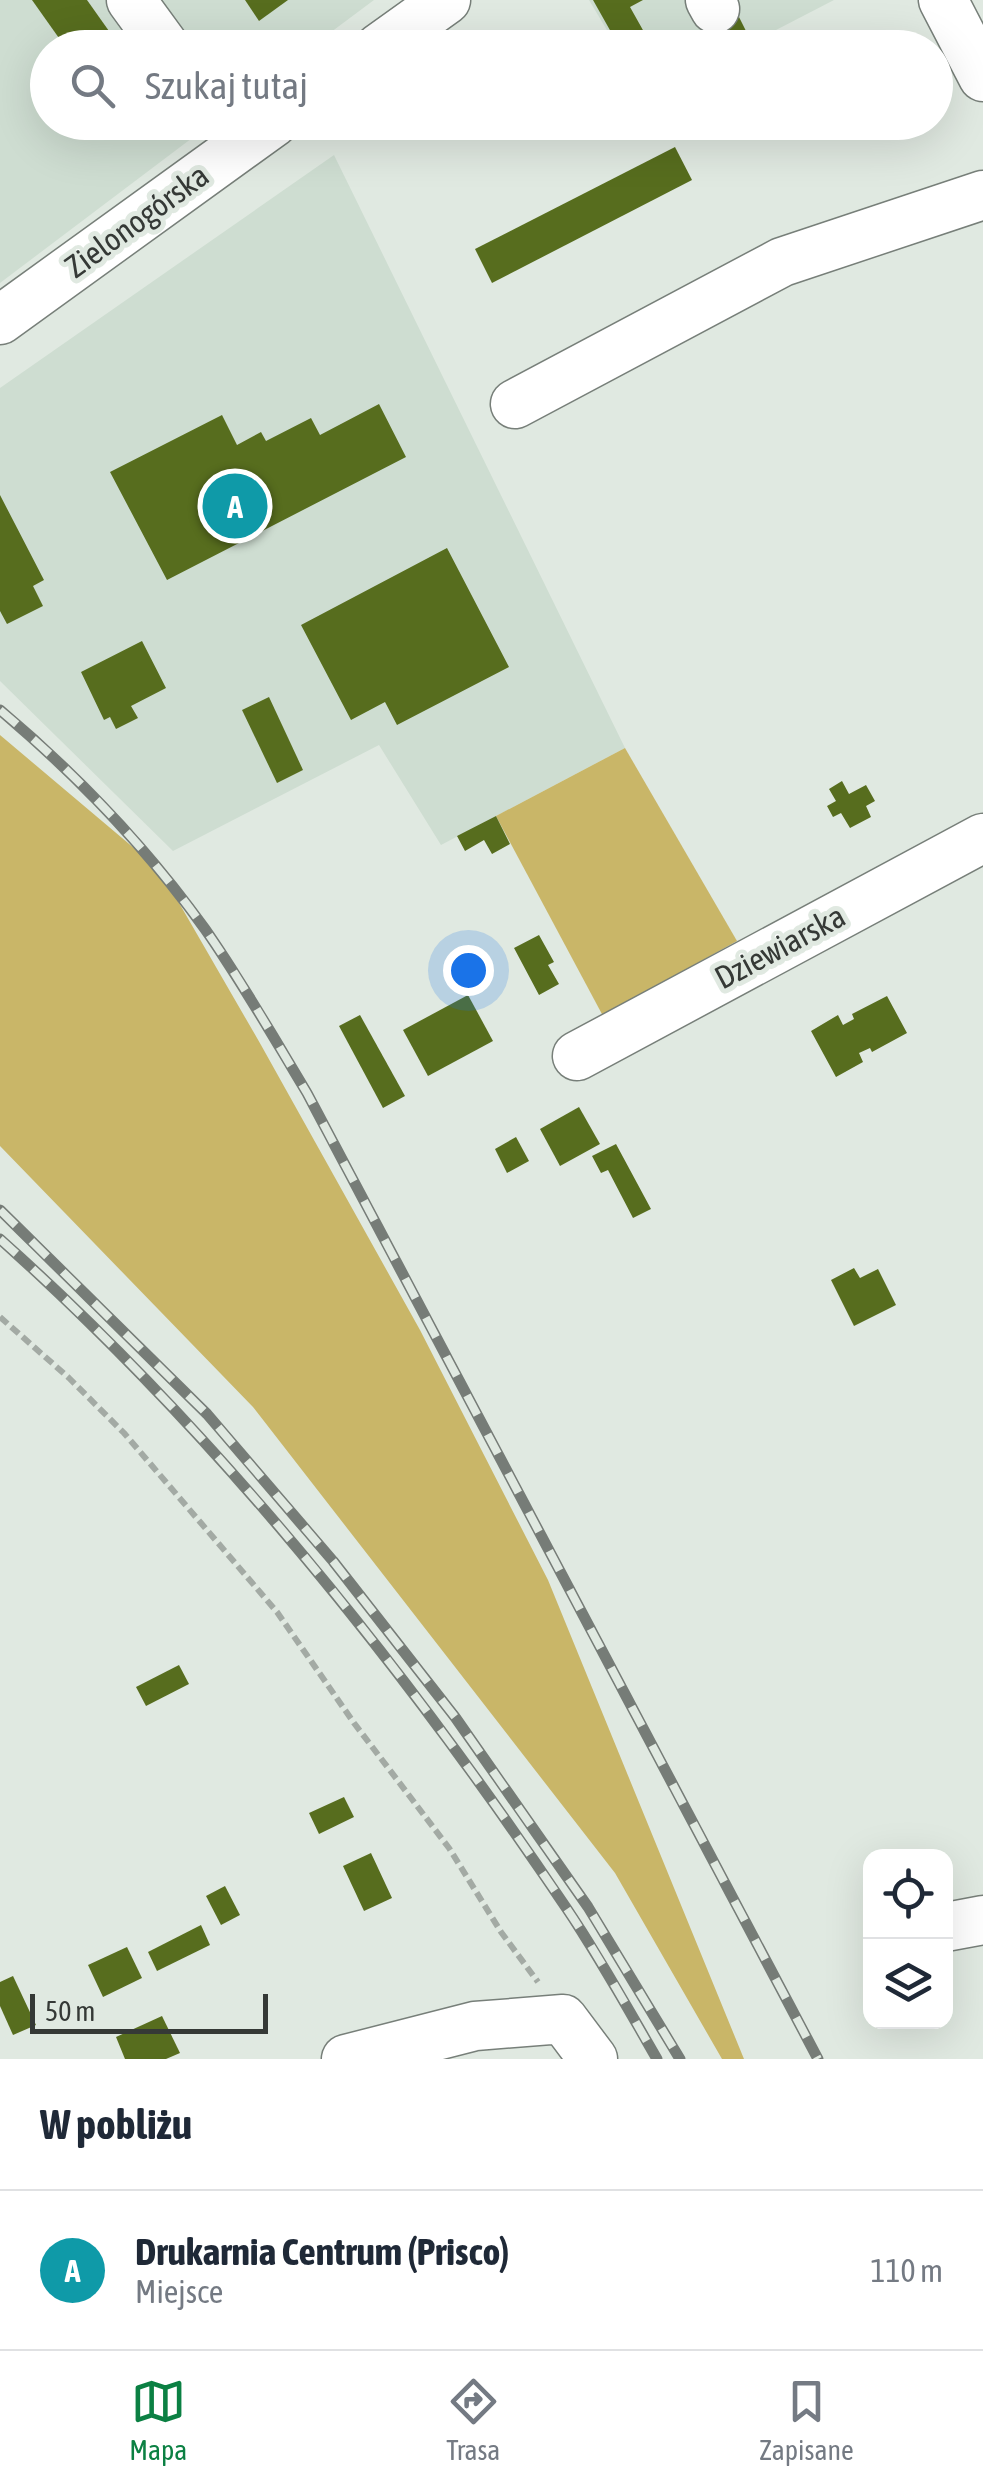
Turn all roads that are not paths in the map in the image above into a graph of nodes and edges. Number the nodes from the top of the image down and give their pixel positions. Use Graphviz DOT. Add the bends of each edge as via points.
graph roads {
  1 [pos="131,0"];
  2 [pos="446,0"];
  3 [pos="943,0"];
  4 [pos="153,30"];
  5 [pos="404,30"];
  6 [pos="983,78"];
  7 [pos="232,140"];
  8 [pos="983,196"];
  9 [pos="0,320"];
  10 [pos="515,404"];
  11 [pos="983,838"];
  12 [pos="578,1056"];
  13 [pos="983,1920"];
  14 [pos="953,1926"];
  15 [pos="346,2059"];
  16 [pos="593,2059"];
  1 -- 4 [label="street"];
  2 -- 5 [label="street"];
  3 -- 6 [label="street"];
  7 -- 9 [label="street, Zielonogórska"];
  8 -- 10 [label="street" via="782,262"];
  11 -- 12 [label="street, Dziewiarska"];
  13 -- 14 [label="street"];
  15 -- 16 [label="street" via="475,2026 563,2019"];
}
